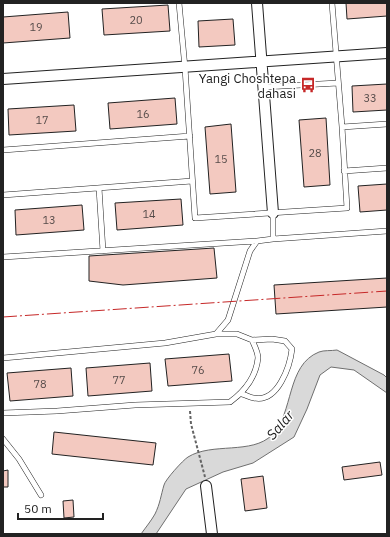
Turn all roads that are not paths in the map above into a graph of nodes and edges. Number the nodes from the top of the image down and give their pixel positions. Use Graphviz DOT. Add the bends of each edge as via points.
graph roads {
  1 [pos="179,3"];
  2 [pos="257,3"];
  3 [pos="332,3"];
  4 [pos="387,53"];
  5 [pos="336,57"];
  6 [pos="262,62"];
  7 [pos="185,68"];
  8 [pos="3,79"];
  9 [pos="338,83"];
  10 [pos="264,87"];
  11 [pos="387,124"];
  12 [pos="342,127"];
  13 [pos="190,136"];
  14 [pos="3,150"];
  15 [pos="387,168"];
  16 [pos="344,171"];
  17 [pos="192,181"];
  18 [pos="99,188"];
  19 [pos="3,195"];
  20 [pos="273,213"];
  21 [pos="387,231"];
  22 [pos="273,239"];
  23 [pos="257,241"];
  24 [pos="103,251"];
  25 [pos="3,257"];
  26 [pos="216,334"];
  27 [pos="252,340"];
  28 [pos="3,358"];
  29 [pos="242,394"];
  30 [pos="3,413"];
  31 [pos="3,439"];
  32 [pos="206,484"];
  33 [pos="41,495"];
  34 [pos="212,534"];
  1 -- 7 [label="lane"];
  2 -- 6 [label="street"];
  3 -- 5 [label="lane"];
  4 -- 5 [label="street"];
  5 -- 6 [label="street"];
  5 -- 9 [label="lane"];
  6 -- 7 [label="street"];
  6 -- 10 [label="street"];
  7 -- 8 [label="street"];
  7 -- 13 [label="lane"];
  9 -- 10 [label="lane"];
  9 -- 12 [label="lane"];
  10 -- 20 [label="street"];
  11 -- 12 [label="lane"];
  12 -- 16 [label="lane"];
  13 -- 14 [label="lane"];
  13 -- 17 [label="lane"];
  15 -- 16 [label="lane"];
  16 -- 20 [label="lane" via="347,208"];
  17 -- 18 [label="lane"];
  17 -- 20 [label="lane" via="195,218"];
  18 -- 19 [label="lane"];
  18 -- 24 [label="lane"];
  20 -- 22 [label="lane"];
  21 -- 22 [label="lane"];
  22 -- 23 [label="lane"];
  23 -- 24 [label="lane"];
  23 -- 26 [label="lane" via="250,251 228,320"];
  24 -- 25 [label="lane"];
  26 -- 27 [label="lane" via="237,334"];
  26 -- 28 [label="lane" via="165,343"];
  27 -- 29 [label="lane" via="258,357 251,381"];
  27 -- 29 [label="lane" via="285,341 292,349 290,364 278,387 268,396 255,399"];
  29 -- 30 [label="lane" via="230,402"];
  31 -- 33 [label="lane" via="19,459"];
  32 -- 34 [label="street"];
}
